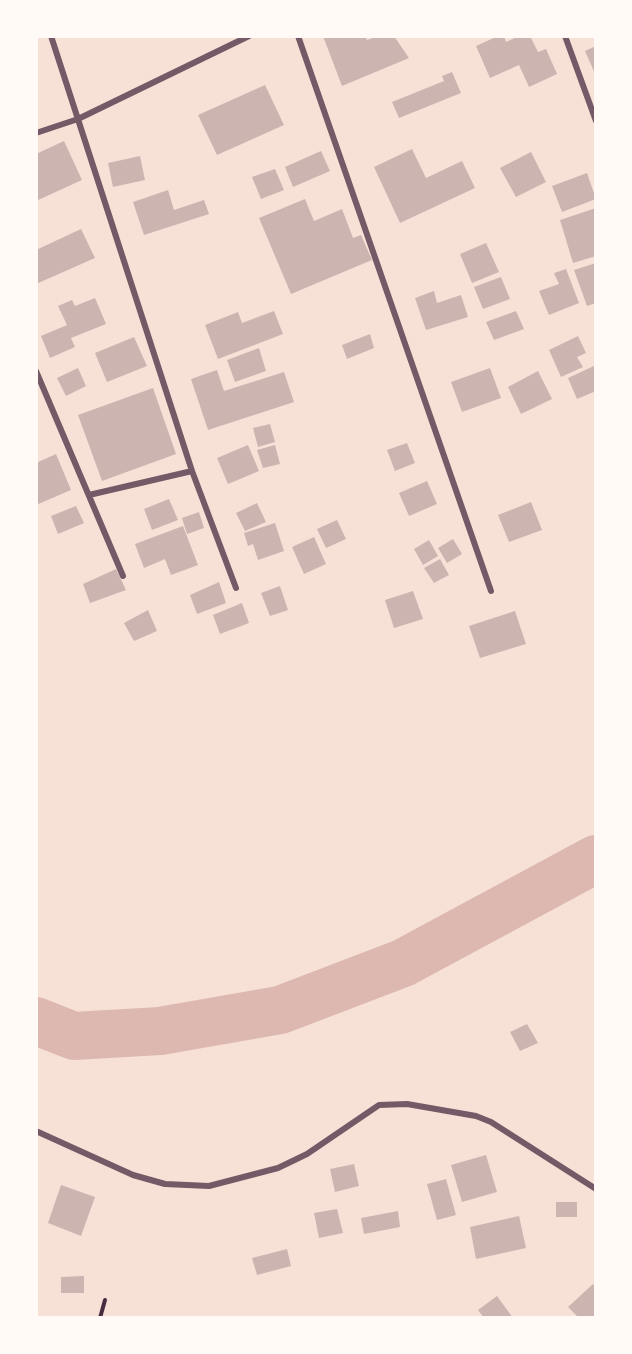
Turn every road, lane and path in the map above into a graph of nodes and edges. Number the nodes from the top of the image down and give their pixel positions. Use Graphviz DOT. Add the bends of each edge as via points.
graph roads {
  1 [pos="51,36"];
  2 [pos="249,36"];
  3 [pos="298,36"];
  4 [pos="565,36"];
  5 [pos="78,119"];
  6 [pos="596,121"];
  7 [pos="36,133"];
  8 [pos="36,371"];
  9 [pos="39,385"];
  10 [pos="192,471"];
  11 [pos="89,495"];
  12 [pos="123,576"];
  13 [pos="236,588"];
  14 [pos="491,591"];
  15 [pos="36,1131"];
  16 [pos="596,1189"];
  17 [pos="105,1299"];
  18 [pos="100,1318"];
  1 -- 5 [label="street"];
  2 -- 5 [label="street"];
  3 -- 14 [label="street"];
  4 -- 6 [label="street"];
  5 -- 7 [label="street"];
  5 -- 10 [label="street"];
  8 -- 9 [label="street"];
  9 -- 11 [label="street"];
  10 -- 11 [label="street"];
  10 -- 13 [label="street"];
  11 -- 12 [label="street"];
  15 -- 16 [label="street" via="133,1175 165,1184 209,1186 278,1168 307,1154 379,1106 407,1104 491,1122"];
  17 -- 18 [label="path"];
}
